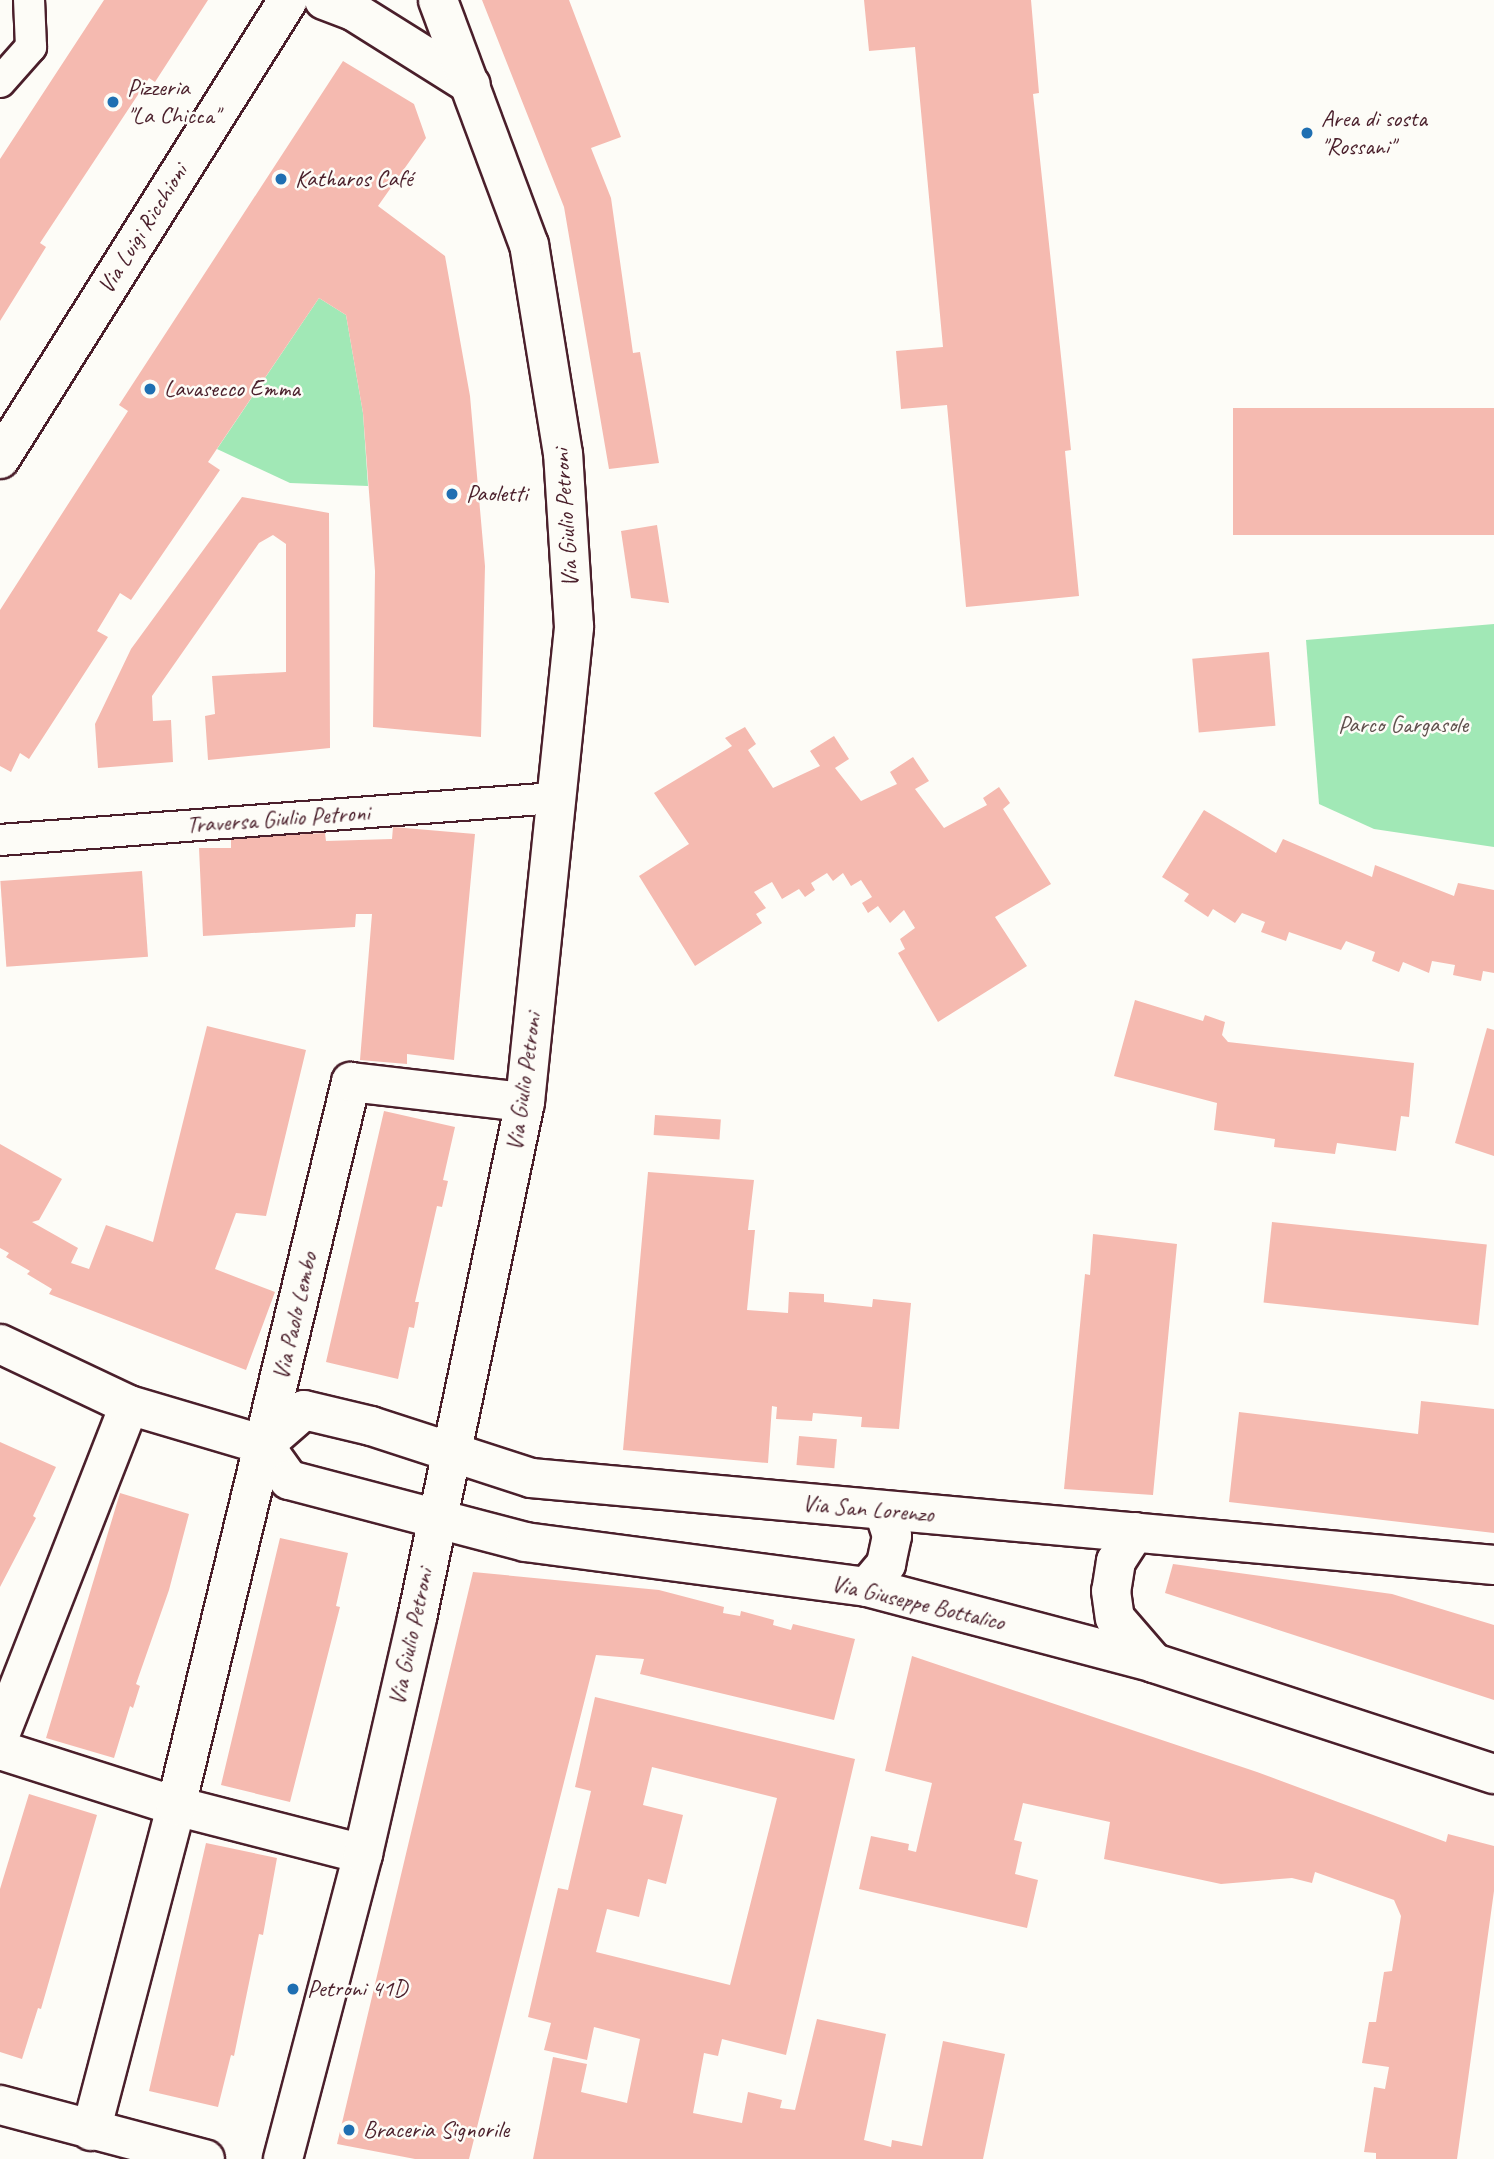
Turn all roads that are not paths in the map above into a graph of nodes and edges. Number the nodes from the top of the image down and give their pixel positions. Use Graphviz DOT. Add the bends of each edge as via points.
graph roads {
  1 [pos="29,0"];
  2 [pos="288,0"];
  3 [pos="324,0"];
  4 [pos="438,0"];
  5 [pos="0,82"];
  6 [pos="471,85"];
  7 [pos="10,421"];
  8 [pos="0,458"];
  9 [pos="555,798"];
  10 [pos="0,840"];
  11 [pos="525,1102"];
  12 [pos="2,1352"];
  13 [pos="129,1405"];
  14 [pos="264,1446"];
  15 [pos="451,1453"];
  16 [pos="884,1511"];
  17 [pos="436,1520"];
  18 [pos="1135,1532"];
  19 [pos="1494,1565"];
  20 [pos="867,1587"];
  21 [pos="1154,1663"];
  22 [pos="0,1735"];
  23 [pos="0,1750"];
  24 [pos="1494,1774"];
  25 [pos="176,1806"];
  26 [pos="363,1854"];
  27 [pos="0,2105"];
  28 [pos="100,2142"];
  29 [pos="205,2159"];
  30 [pos="283,2159"];
  1 -- 5 [label="lane" via="31,47"];
  2 -- 7 [label="street, Via Luigi Ricchioni"];
  3 -- 6 [label="street" via="353,11"];
  4 -- 6 [label="street, Via Giulio Petroni"];
  6 -- 9 [label="street, Via Giulio Petroni" via="529,245 563,454 574,627"];
  7 -- 8 [label="street, Via Luigi Ricchioni"];
  9 -- 10 [label="lane, Traversa Giulio Petroni"];
  9 -- 11 [label="street, Via Giulio Petroni"];
  11 -- 14 [label="street, Via Paolo Lembo" via="351,1082"];
  11 -- 15 [label="street, Via Giulio Petroni"];
  12 -- 13 [label="street"];
  13 -- 14 [label="street"];
  13 -- 22 [label="street"];
  14 -- 15 [label="street, Via San Lorenzo" via="304,1410"];
  14 -- 17 [label="street, Via Giuseppe Bottalico" via="289,1480"];
  14 -- 25 [label="street"];
  15 -- 16 [label="street, Via San Lorenzo" via="531,1478"];
  15 -- 17 [label="street, Via Giulio Petroni"];
  16 -- 18 [label="street, Via San Lorenzo"];
  16 -- 20 [label="street" via="892,1536 886,1564"];
  17 -- 20 [label="street, Via Giuseppe Bottalico" via="525,1542"];
  17 -- 26 [label="street, Via Giulio Petroni"];
  18 -- 19 [label="street, Via San Lorenzo"];
  18 -- 21 [label="street" via="1115,1562 1111,1591 1115,1618"];
  20 -- 21 [label="street, Via Giuseppe Bottalico"];
  21 -- 24 [label="street, Via Giuseppe Bottalico"];
  23 -- 25 [label="street"];
  25 -- 26 [label="street"];
  25 -- 28 [label="street"];
  26 -- 30 [label="street, Via Giulio Petroni"];
  27 -- 28 [label="street"];
  28 -- 29 [label="street"];
}
